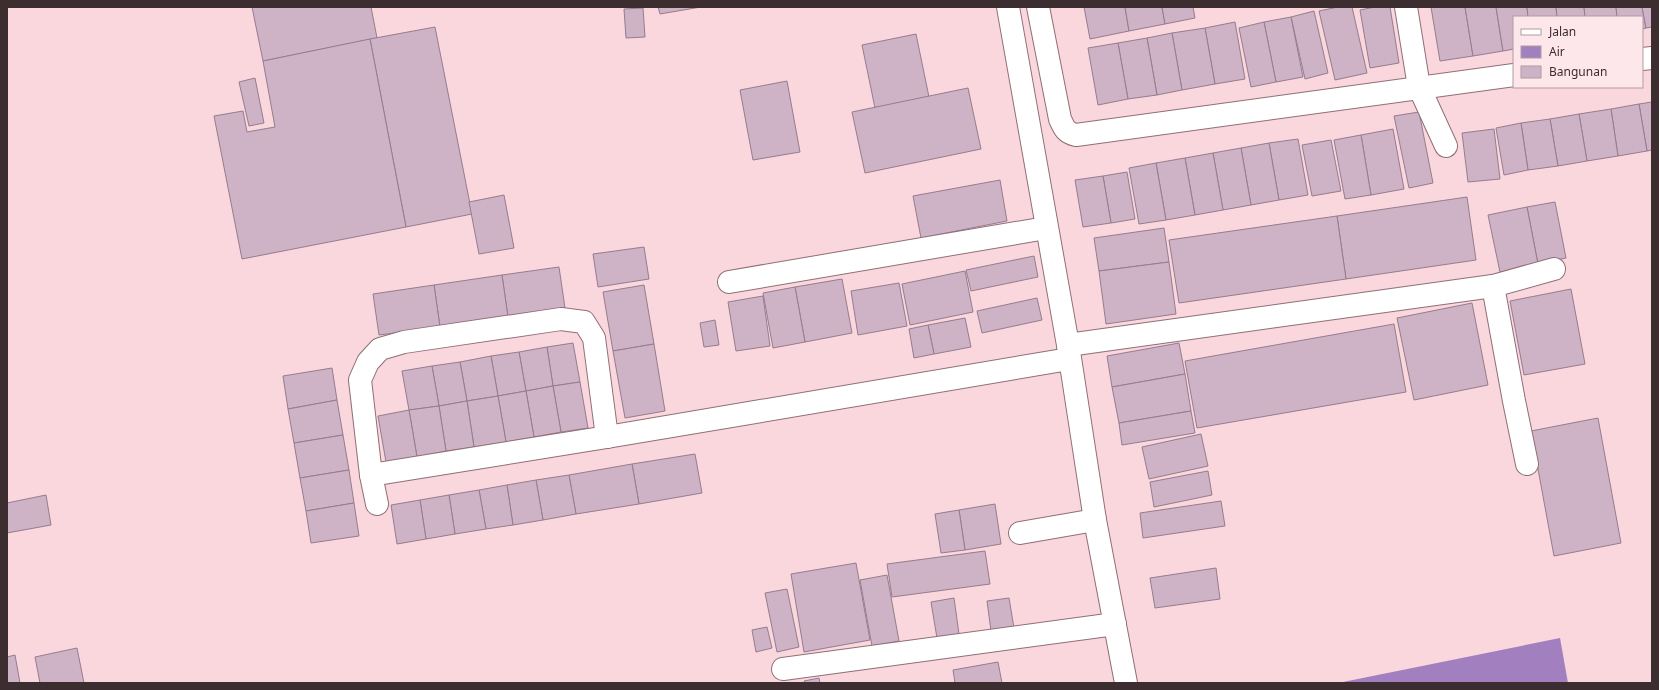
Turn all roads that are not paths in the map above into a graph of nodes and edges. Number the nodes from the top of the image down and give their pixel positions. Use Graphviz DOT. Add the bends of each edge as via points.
graph roads {
  1 [pos="1008,7"];
  2 [pos="1038,7"];
  3 [pos="1406,7"];
  4 [pos="1513,75"];
  5 [pos="1419,87"];
  6 [pos="1446,146"];
  7 [pos="1046,228"];
  8 [pos="1554,269"];
  9 [pos="729,282"];
  10 [pos="1492,286"];
  11 [pos="1069,352"];
  12 [pos="607,437"];
  13 [pos="1527,464"];
  14 [pos="371,475"];
  15 [pos="377,504"];
  16 [pos="1095,520"];
  17 [pos="1020,533"];
  18 [pos="1115,624"];
  19 [pos="783,669"];
  20 [pos="1126,683"];
  1 -- 7 [label="street"];
  2 -- 5 [label="street" via="1060,119 1069,134 1076,136"];
  3 -- 5 [label="street"];
  4 -- 5 [label="street"];
  5 -- 6 [label="street"];
  7 -- 9 [label="street"];
  7 -- 11 [label="street"];
  8 -- 10 [label="street"];
  10 -- 11 [label="street"];
  10 -- 13 [label="street"];
  11 -- 12 [label="street"];
  11 -- 16 [label="street"];
  12 -- 14 [label="street"];
  12 -- 14 [label="street" via="594,338 584,322 561,319 404,342 380,349 368,362 360,380"];
  14 -- 15 [label="street"];
  16 -- 17 [label="street"];
  16 -- 18 [label="street"];
  18 -- 19 [label="street"];
  18 -- 20 [label="street"];
}
